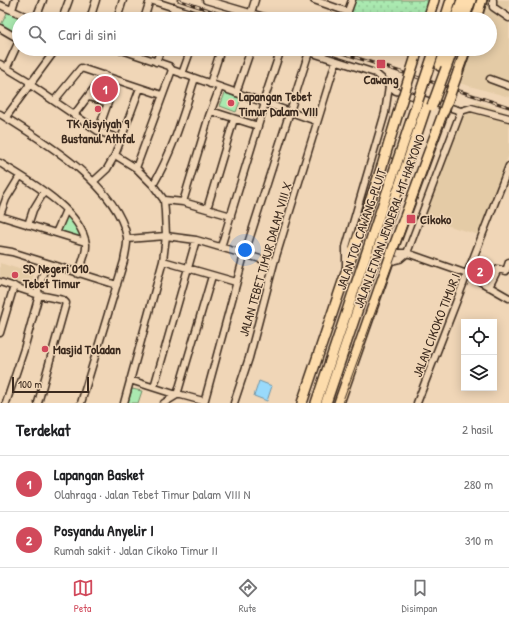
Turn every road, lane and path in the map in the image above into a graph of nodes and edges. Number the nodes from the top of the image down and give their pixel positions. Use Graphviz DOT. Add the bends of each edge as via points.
graph roads {
  1 [pos="15,0"];
  2 [pos="43,0"];
  3 [pos="69,0"];
  4 [pos="96,0"];
  5 [pos="123,0"];
  6 [pos="150,0"];
  7 [pos="206,0"];
  8 [pos="256,0"];
  9 [pos="352,0"];
  10 [pos="434,0"];
  11 [pos="446,0"];
  12 [pos="451,0"];
  13 [pos="462,0"];
  14 [pos="470,0"];
  15 [pos="482,0"];
  16 [pos="493,0"];
  17 [pos="317,1"];
  18 [pos="0,5"];
  19 [pos="174,7"];
  20 [pos="12,10"];
  21 [pos="16,12"];
  22 [pos="40,12"];
  23 [pos="65,12"];
  24 [pos="92,12"];
  25 [pos="119,12"];
  26 [pos="146,12"];
  27 [pos="172,12"];
  28 [pos="186,12"];
  29 [pos="248,12"];
  30 [pos="251,12"];
  31 [pos="348,12"];
  32 [pos="430,12"];
  33 [pos="443,12"];
  34 [pos="447,12"];
  35 [pos="458,12"];
  36 [pos="466,12"];
  37 [pos="478,12"];
  38 [pos="509,18"];
  39 [pos="0,28"];
  40 [pos="12,36"];
  41 [pos="12,56"];
  42 [pos="51,56"];
  43 [pos="143,56"];
  44 [pos="158,56"];
  45 [pos="188,56"];
  46 [pos="219,56"];
  47 [pos="249,56"];
  48 [pos="279,56"];
  49 [pos="308,56"];
  50 [pos="322,56"];
  51 [pos="416,56"];
  52 [pos="433,56"];
  53 [pos="445,56"];
  54 [pos="449,56"];
  55 [pos="464,56"];
  56 [pos="336,60"];
  57 [pos="156,62"];
  58 [pos="0,64"];
  59 [pos="7,67"];
  60 [pos="443,67"];
  61 [pos="172,70"];
  62 [pos="182,74"];
  63 [pos="104,75"];
  64 [pos="195,78"];
  65 [pos="490,79"];
  66 [pos="116,80"];
  67 [pos="30,83"];
  68 [pos="210,84"];
  69 [pos="389,86"];
  70 [pos="509,86"];
  71 [pos="220,87"];
  72 [pos="140,88"];
  73 [pos="396,91"];
  74 [pos="236,93"];
  75 [pos="389,94"];
  76 [pos="162,95"];
  77 [pos="89,97"];
  78 [pos="54,101"];
  79 [pos="108,103"];
  80 [pos="264,103"];
  81 [pos="211,111"];
  82 [pos="461,111"];
  83 [pos="290,113"];
  84 [pos="74,115"];
  85 [pos="3,116"];
  86 [pos="509,118"];
  87 [pos="234,119"];
  88 [pos="316,121"];
  89 [pos="258,126"];
  90 [pos="98,131"];
  91 [pos="120,139"];
  92 [pos="115,155"];
  93 [pos="0,164"];
  94 [pos="509,166"];
  95 [pos="136,168"];
  96 [pos="20,176"];
  97 [pos="94,181"];
  98 [pos="502,183"];
  99 [pos="153,185"];
  100 [pos="509,186"];
  101 [pos="44,192"];
  102 [pos="164,200"];
  103 [pos="183,202"];
  104 [pos="206,209"];
  105 [pos="66,210"];
  106 [pos="0,215"];
  107 [pos="231,216"];
  108 [pos="28,225"];
  109 [pos="56,233"];
  110 [pos="349,234"];
  111 [pos="360,234"];
  112 [pos="166,236"];
  113 [pos="127,239"];
  114 [pos="196,240"];
  115 [pos="85,242"];
  116 [pos="221,247"];
  117 [pos="393,248"];
  118 [pos="0,250"];
  119 [pos="407,253"];
  120 [pos="245,254"];
  121 [pos="163,262"];
  122 [pos="274,262"];
  123 [pos="388,262"];
  124 [pos="509,262"];
  125 [pos="46,264"];
  126 [pos="188,269"];
  127 [pos="78,274"];
  128 [pos="467,274"];
  129 [pos="346,275"];
  130 [pos="212,276"];
  131 [pos="0,282"];
  132 [pos="236,282"];
  133 [pos="117,285"];
  134 [pos="14,286"];
  135 [pos="489,287"];
  136 [pos="39,295"];
  137 [pos="509,298"];
  138 [pos="0,333"];
  139 [pos="130,380"];
  140 [pos="154,387"];
  141 [pos="177,395"];
  142 [pos="0,400"];
  143 [pos="204,402"];
  144 [pos="6,403"];
  145 [pos="38,403"];
  146 [pos="81,403"];
  147 [pos="124,403"];
  148 [pos="164,403"];
  149 [pos="234,403"];
  150 [pos="302,403"];
  151 [pos="316,403"];
  152 [pos="326,403"];
  153 [pos="339,403"];
  154 [pos="417,403"];
  1 -- 20 [label="street"];
  2 -- 22 [label="street"];
  3 -- 23 [label="street"];
  4 -- 24 [label="street"];
  5 -- 25 [label="street"];
  6 -- 19 [label="street"];
  6 -- 26 [label="street"];
  7 -- 29 [label="street"];
  8 -- 30 [label="street"];
  9 -- 31 [label="street"];
  10 -- 32 [label="highway"];
  11 -- 33 [label="highway"];
  12 -- 34 [label="highway"];
  13 -- 35 [label="highway"];
  14 -- 36 [label="highway"];
  15 -- 37 [label="highway"];
  16 -- 38 [label="street" via="493,7"];
  17 -- 31 [label="street"];
  18 -- 20 [label="street"];
  19 -- 27 [label="street"];
  19 -- 28 [label="street"];
  20 -- 21 [label="street"];
  39 -- 40 [label="street"];
  41 -- 59 [label="street"];
  42 -- 67 [label="street"];
  43 -- 57 [label="street"];
  44 -- 57 [label="street"];
  45 -- 62 [label="street"];
  46 -- 68 [label="street"];
  47 -- 74 [label="street"];
  48 -- 80 [label="street"];
  49 -- 83 [label="street"];
  50 -- 56 [label="street"];
  51 -- 111 [label="highway, JALAN LETNAN JENDERAL MT HARYONO, bridge"];
  52 -- 151 [label="highway, JALAN TOL CAWANG–PLUIT, bridge"];
  53 -- 60 [label="highway"];
  54 -- 60 [label="highway"];
  55 -- 117 [label="highway, JALAN LETNAN JENDERAL MT HARYONO, bridge"];
  56 -- 69 [label="street" via="375,74 383,78"];
  56 -- 88 [label="street, JALAN TEBET TIMUR DALAM VIII X"];
  57 -- 61 [label="street" via="169,66"];
  58 -- 59 [label="street"];
  59 -- 67 [label="street"];
  60 -- 152 [label="highway, JALAN TOL CAWANG–PLUIT"];
  61 -- 62 [label="street"];
  61 -- 76 [label="street"];
  62 -- 64 [label="street"];
  63 -- 66 [label="street"];
  63 -- 77 [label="street"];
  63 -- 78 [label="street" via="80,69"];
  64 -- 68 [label="street"];
  64 -- 99 [label="street" via="174,143"];
  65 -- 70 [label="street"];
  66 -- 72 [label="street"];
  66 -- 79 [label="street"];
  67 -- 78 [label="street"];
  67 -- 85 [label="street"];
  68 -- 71 [label="street"];
  69 -- 73 [label="street"];
  69 -- 75 [label="street"];
  71 -- 74 [label="street"];
  71 -- 81 [label="street"];
  72 -- 76 [label="street"];
  72 -- 91 [label="street"];
  73 -- 75 [label="street"];
  73 -- 82 [label="street"];
  74 -- 80 [label="street"];
  75 -- 110 [label="street"];
  76 -- 95 [label="street"];
  77 -- 79 [label="street"];
  77 -- 84 [label="street"];
  78 -- 84 [label="street"];
  79 -- 90 [label="street"];
  80 -- 83 [label="street"];
  80 -- 89 [label="street"];
  81 -- 87 [label="street"];
  81 -- 103 [label="street"];
  82 -- 86 [label="street" via="471,108"];
  82 -- 119 [label="street"];
  83 -- 88 [label="street"];
  83 -- 120 [label="street"];
  84 -- 90 [label="street"];
  85 -- 97 [label="street"];
  87 -- 89 [label="street"];
  87 -- 104 [label="street"];
  88 -- 122 [label="street, JALAN TEBET TIMUR DALAM VIII X"];
  89 -- 107 [label="street"];
  90 -- 91 [label="street"];
  91 -- 92 [label="street"];
  92 -- 95 [label="street"];
  92 -- 97 [label="street" via="108,169"];
  93 -- 96 [label="street"];
  94 -- 98 [label="street, JALAN CIKOKO TIMUR I"];
  95 -- 99 [label="street"];
  96 -- 101 [label="street"];
  96 -- 106 [label="street"];
  97 -- 113 [label="street" via="124,224"];
  98 -- 100 [label="street"];
  98 -- 128 [label="street, JALAN CIKOKO TIMUR I"];
  99 -- 102 [label="street"];
  101 -- 105 [label="street"];
  101 -- 108 [label="street"];
  102 -- 103 [label="street"];
  102 -- 112 [label="street"];
  103 -- 104 [label="street"];
  104 -- 107 [label="street"];
  105 -- 109 [label="street"];
  105 -- 115 [label="street" via="81,228"];
  106 -- 108 [label="street"];
  107 -- 116 [label="street"];
  108 -- 109 [label="street"];
  109 -- 115 [label="street"];
  110 -- 111 [label="highway"];
  110 -- 129 [label="street" via="346,247"];
  111 -- 129 [label="highway, JALAN LETNAN JENDERAL MT HARYONO"];
  112 -- 113 [label="street"];
  112 -- 114 [label="street"];
  112 -- 121 [label="street"];
  113 -- 133 [label="street"];
  114 -- 116 [label="street"];
  114 -- 126 [label="street"];
  115 -- 127 [label="street" via="85,252"];
  116 -- 120 [label="street"];
  117 -- 119 [label="street" via="398,253"];
  117 -- 123 [label="highway, JALAN LETNAN JENDERAL MT HARYONO"];
  118 -- 125 [label="street"];
  119 -- 123 [label="street" via="396,261"];
  119 -- 128 [label="street"];
  120 -- 122 [label="street"];
  120 -- 132 [label="street"];
  121 -- 126 [label="street"];
  121 -- 139 [label="street"];
  122 -- 149 [label="street, JALAN TEBET TIMUR DALAM VIII X" via="249,358"];
  123 -- 153 [label="highway, JALAN LETNAN JENDERAL MT HARYONO"];
  124 -- 135 [label="street" via="506,271 498,269"];
  125 -- 127 [label="street"];
  125 -- 136 [label="street" via="38,290"];
  126 -- 130 [label="street"];
  126 -- 140 [label="street"];
  127 -- 133 [label="street"];
  128 -- 135 [label="street"];
  128 -- 154 [label="street, JALAN CIKOKO TIMUR I"];
  129 -- 150 [label="highway, JALAN LETNAN JENDERAL MT HARYONO"];
  130 -- 132 [label="street"];
  130 -- 141 [label="street"];
  131 -- 134 [label="street"];
  132 -- 143 [label="street"];
  133 -- 146 [label="street"];
  134 -- 136 [label="street"];
  134 -- 138 [label="street"];
  135 -- 137 [label="street"];
  136 -- 144 [label="street"];
  136 -- 145 [label="street" via="63,300 66,303"];
  139 -- 140 [label="street"];
  139 -- 147 [label="street"];
  140 -- 141 [label="street"];
  141 -- 143 [label="street"];
  141 -- 148 [label="street"];
  142 -- 144 [label="street"];
}
